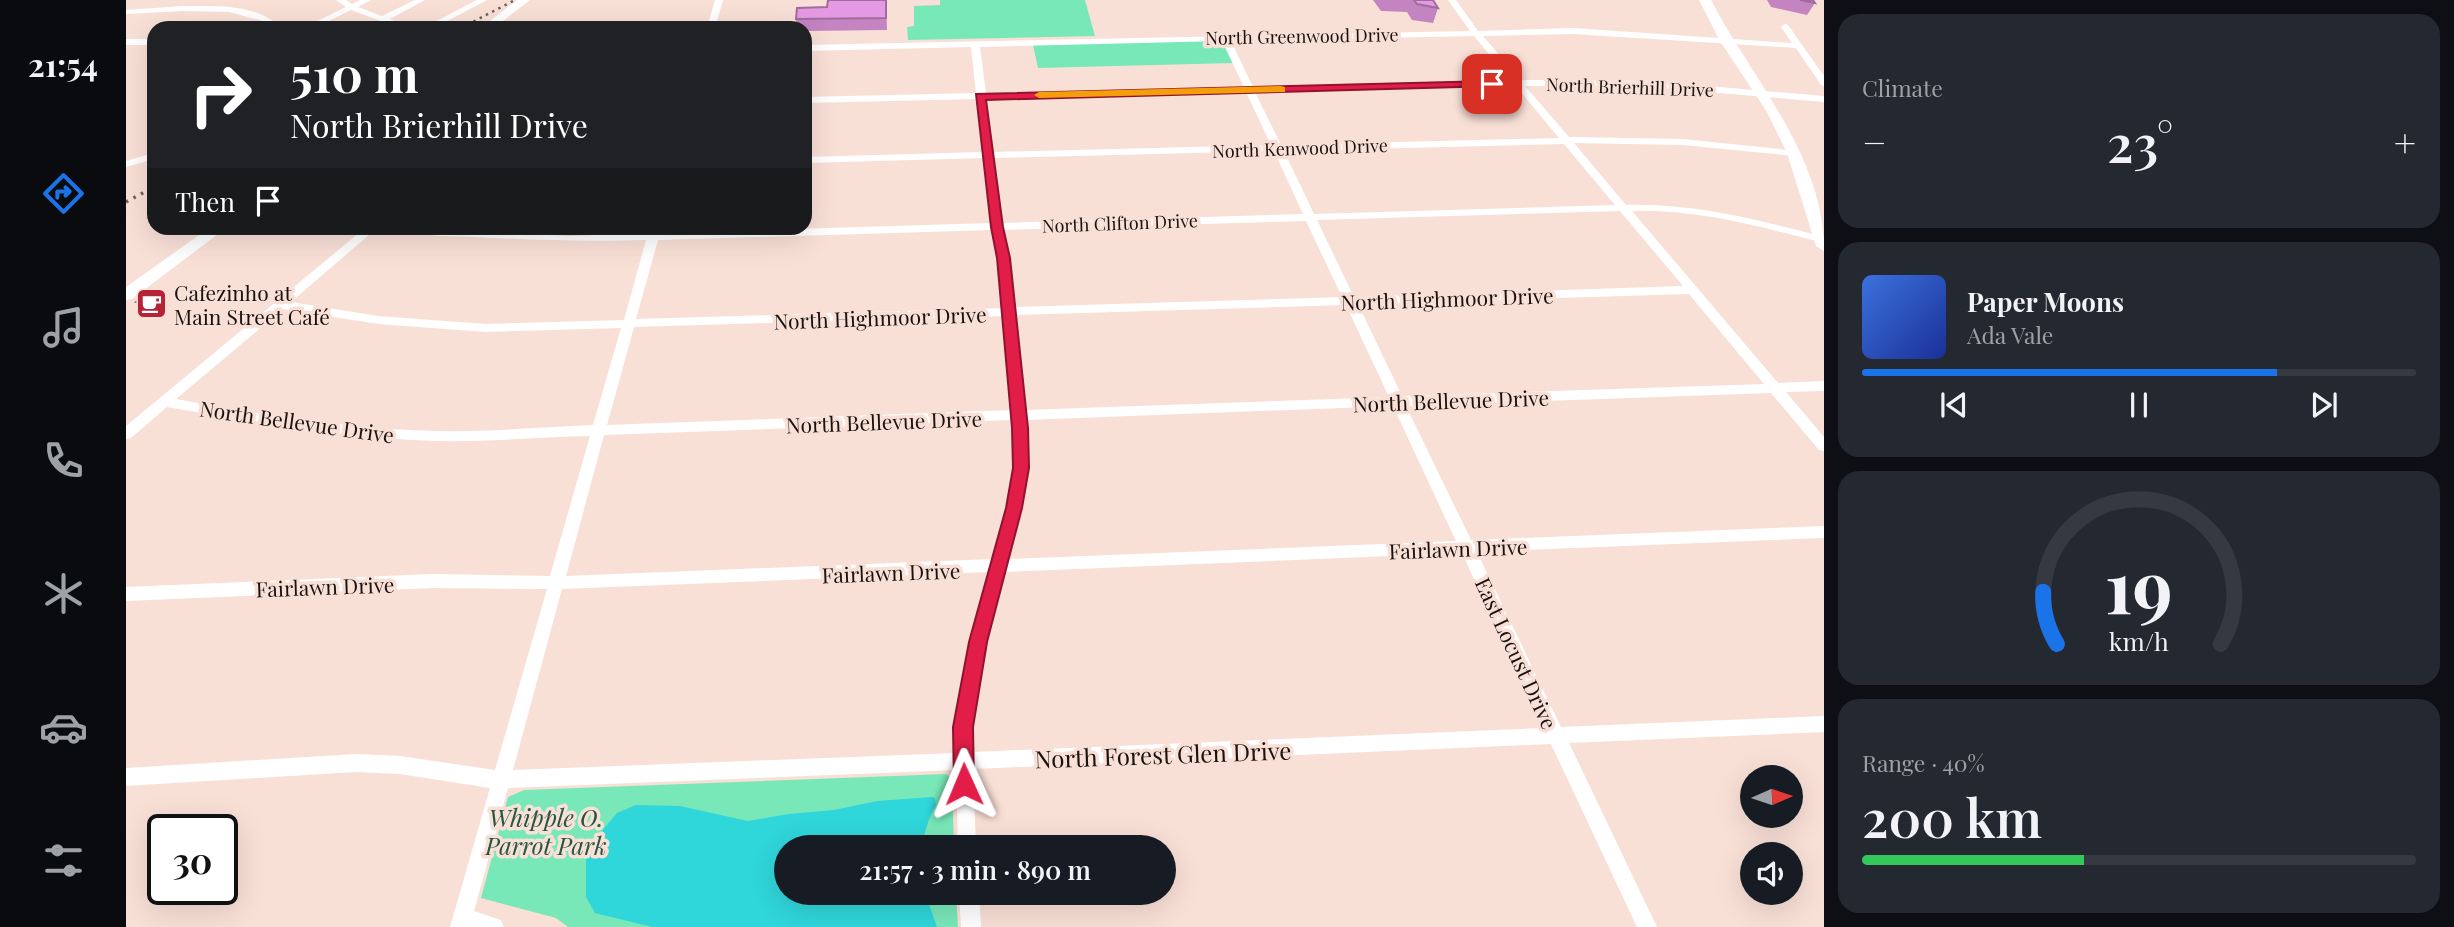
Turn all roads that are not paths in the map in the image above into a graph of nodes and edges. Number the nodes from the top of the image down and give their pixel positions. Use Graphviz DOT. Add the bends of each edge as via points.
graph roads {
  1 [pos="340,0"];
  2 [pos="367,0"];
  3 [pos="421,0"];
  4 [pos="483,0"];
  5 [pos="524,0"];
  6 [pos="719,0"];
  7 [pos="1452,0"];
  8 [pos="1705,0"];
  9 [pos="352,8"];
  10 [pos="126,12"];
  11 [pos="382,19"];
  12 [pos="273,21"];
  13 [pos="323,21"];
  14 [pos="388,21"];
  15 [pos="442,21"];
  16 [pos="496,21"];
  17 [pos="713,21"];
  18 [pos="1785,27"];
  19 [pos="1475,32"];
  20 [pos="1225,38"];
  21 [pos="147,41"];
  22 [pos="1726,41"];
  23 [pos="126,42"];
  24 [pos="975,44"];
  25 [pos="1798,46"];
  26 [pos="812,48"];
  27 [pos="1519,83"];
  28 [pos="1824,83"];
  29 [pos="1250,90"];
  30 [pos="1761,94"];
  31 [pos="980,97"];
  32 [pos="1824,99"];
  33 [pos="812,100"];
  34 [pos="1567,141"];
  35 [pos="1278,149"];
  36 [pos="1794,153"];
  37 [pos="987,156"];
  38 [pos="147,158"];
  39 [pos="812,160"];
  40 [pos="126,164"];
  41 [pos="1624,208"];
  42 [pos="1311,218"];
  43 [pos="997,227"];
  44 [pos="812,230"];
  45 [pos="208,235"];
  46 [pos="363,235"];
  47 [pos="491,235"];
  48 [pos="578,235"];
  49 [pos="653,235"];
  50 [pos="1823,242"];
  51 [pos="1693,290"];
  52 [pos="126,295"];
  53 [pos="1351,302"];
  54 [pos="279,304"];
  55 [pos="1008,313"];
  56 [pos="628,324"];
  57 [pos="1824,386"];
  58 [pos="1774,387"];
  59 [pos="164,402"];
  60 [pos="1398,403"];
  61 [pos="1018,416"];
  62 [pos="598,431"];
  63 [pos="126,434"];
  64 [pos="1824,446"];
  65 [pos="1824,532"];
  66 [pos="1467,548"];
  67 [pos="998,568"];
  68 [pos="556,583"];
  69 [pos="126,594"];
  70 [pos="1824,724"];
  71 [pos="1557,737"];
  72 [pos="963,763"];
  73 [pos="126,777"];
  74 [pos="501,779"];
  75 [pos="966,835"];
  76 [pos="970,905"];
  77 [pos="462,922"];
  78 [pos="494,927"];
  79 [pos="971,927"];
  80 [pos="1647,927"];
  1 -- 9 [label="street"];
  2 -- 9 [label="street"];
  3 -- 11 [label="street"];
  4 -- 15 [label="street"];
  5 -- 16 [label="main road"];
  6 -- 17 [label="street"];
  7 -- 19 [label="street"];
  8 -- 22 [label="main road"];
  9 -- 11 [label="street"];
  9 -- 13 [label="street"];
  10 -- 12 [label="street" via="243,11"];
  11 -- 14 [label="street"];
  18 -- 25 [label="street"];
  19 -- 20 [label="street, North Greenwood Drive"];
  19 -- 22 [label="street, North Greenwood Drive" via="1573,31"];
  19 -- 27 [label="street"];
  20 -- 24 [label="street, North Greenwood Drive"];
  20 -- 29 [label="street, East Locust Drive"];
  21 -- 23 [label="street"];
  22 -- 25 [label="street, North Greenwood Drive"];
  22 -- 30 [label="main road"];
  24 -- 26 [label="street, North Greenwood Drive"];
  24 -- 31 [label="street"];
  25 -- 28 [label="street"];
  27 -- 29 [label="street, North Brierhill Drive"];
  27 -- 30 [label="street, North Brierhill Drive" via="1605,82"];
  27 -- 34 [label="street"];
  29 -- 31 [label="street, North Brierhill Drive"];
  29 -- 35 [label="street, East Locust Drive"];
  30 -- 32 [label="street, North Brierhill Drive"];
  30 -- 36 [label="main road"];
  31 -- 33 [label="street, North Brierhill Drive"];
  31 -- 37 [label="street"];
  34 -- 35 [label="street, North Kenwood Drive"];
  34 -- 36 [label="street, North Kenwood Drive" via="1683,142"];
  34 -- 41 [label="street"];
  35 -- 37 [label="street, North Kenwood Drive"];
  35 -- 42 [label="street, East Locust Drive"];
  36 -- 50 [label="main road"];
  37 -- 39 [label="street, North Kenwood Drive"];
  37 -- 43 [label="street"];
  38 -- 40 [label="street"];
  41 -- 42 [label="street, North Clifton Drive"];
  41 -- 50 [label="street, North Clifton Drive" via="1720,214 1794,230"];
  41 -- 51 [label="street"];
  42 -- 43 [label="street, North Clifton Drive"];
  42 -- 53 [label="street, East Locust Drive"];
  43 -- 44 [label="street, North Clifton Drive"];
  43 -- 55 [label="street"];
  45 -- 52 [label="main road"];
  46 -- 54 [label="street"];
  47 -- 48 [label="street, North Clifton Drive"];
  49 -- 56 [label="street"];
  51 -- 53 [label="street, North Highmoor Drive"];
  51 -- 58 [label="street"];
  53 -- 55 [label="street, North Highmoor Drive"];
  53 -- 60 [label="street, East Locust Drive"];
  54 -- 56 [label="street, North Highmoor Drive" via="425,325"];
  54 -- 59 [label="street"];
  55 -- 56 [label="street, North Highmoor Drive"];
  55 -- 61 [label="street"];
  56 -- 62 [label="street"];
  57 -- 58 [label="street, North Bellevue Drive"];
  58 -- 60 [label="street, North Bellevue Drive"];
  58 -- 64 [label="street"];
  59 -- 62 [label="street, North Bellevue Drive" via="276,423 381,435"];
  59 -- 63 [label="street"];
  60 -- 61 [label="street, North Bellevue Drive"];
  60 -- 66 [label="street, East Locust Drive"];
  61 -- 62 [label="street, North Bellevue Drive"];
  61 -- 67 [label="street" via="1021,468"];
  62 -- 68 [label="street"];
  65 -- 66 [label="street, Fairlawn Drive"];
  66 -- 67 [label="street, Fairlawn Drive"];
  66 -- 71 [label="street, East Locust Drive"];
  67 -- 68 [label="street, Fairlawn Drive"];
  67 -- 72 [label="street" via="978,642 963,727"];
  68 -- 69 [label="street, Fairlawn Drive" via="432,581"];
  68 -- 74 [label="street"];
  70 -- 71 [label="street, North Forest Glen Drive"];
  71 -- 72 [label="street, North Forest Glen Drive"];
  71 -- 80 [label="street, East Locust Drive"];
  72 -- 74 [label="street, North Forest Glen Drive"];
  72 -- 75 [label="street"];
  73 -- 74 [label="street, North Forest Glen Drive" via="356,763"];
  74 -- 77 [label="street"];
  76 -- 79 [label="street"];
  77 -- 78 [label="street"];
}
